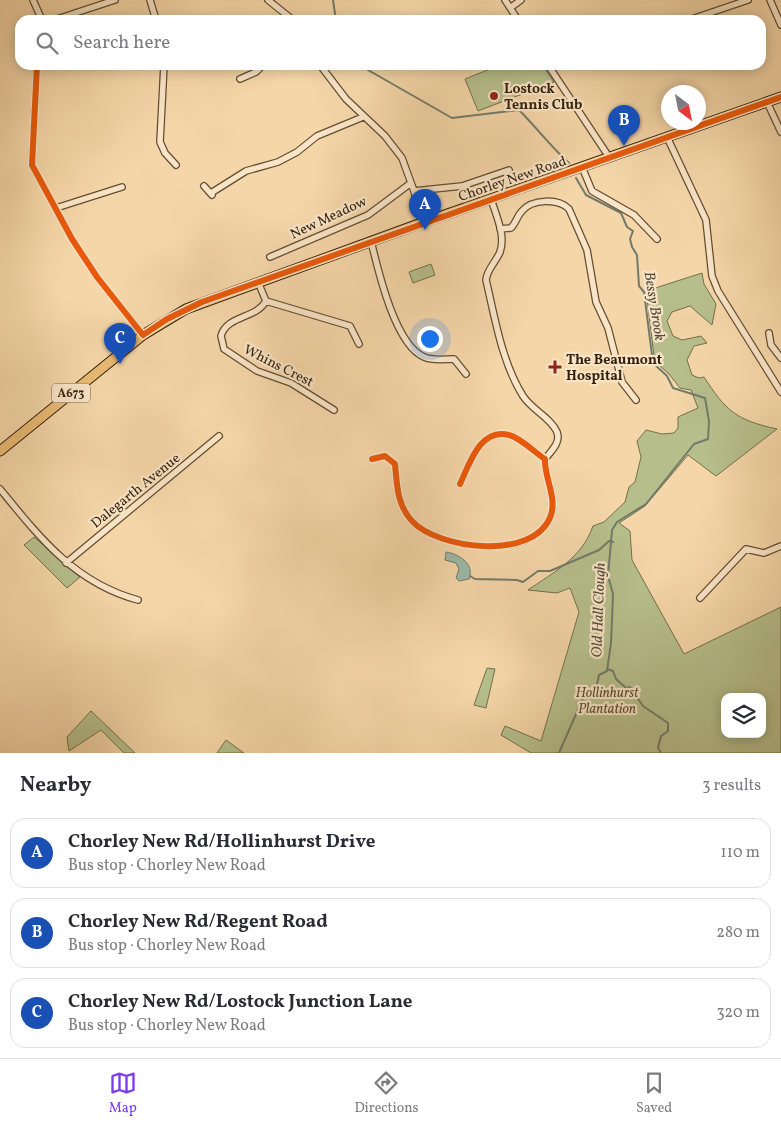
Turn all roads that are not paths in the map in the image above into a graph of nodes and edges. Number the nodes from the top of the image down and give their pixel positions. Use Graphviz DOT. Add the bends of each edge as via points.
graph roads {
  1 [pos="33,0"];
  2 [pos="115,0"];
  3 [pos="150,0"];
  4 [pos="268,0"];
  5 [pos="504,0"];
  6 [pos="522,0"];
  7 [pos="748,0"];
  8 [pos="770,0"];
  9 [pos="510,8"];
  10 [pos="40,15"];
  11 [pos="69,15"];
  12 [pos="154,15"];
  13 [pos="287,15"];
  14 [pos="515,15"];
  15 [pos="704,15"];
  16 [pos="781,25"];
  17 [pos="37,70"];
  18 [pos="164,70"];
  19 [pos="258,70"];
  20 [pos="323,70"];
  21 [pos="551,70"];
  22 [pos="240,80"];
  23 [pos="781,97"];
  24 [pos="767,102"];
  25 [pos="363,117"];
  26 [pos="781,132"];
  27 [pos="667,137"];
  28 [pos="609,157"];
  29 [pos="176,165"];
  30 [pos="582,167"];
  31 [pos="509,170"];
  32 [pos="412,183"];
  33 [pos="204,186"];
  34 [pos="122,187"];
  35 [pos="414,191"];
  36 [pos="491,199"];
  37 [pos="56,208"];
  38 [pos="422,222"];
  39 [pos="500,230"];
  40 [pos="658,239"];
  41 [pos="371,241"];
  42 [pos="270,258"];
  43 [pos="258,282"];
  44 [pos="266,301"];
  45 [pos="769,333"];
  46 [pos="143,336"];
  47 [pos="359,344"];
  48 [pos="781,358"];
  49 [pos="466,374"];
  50 [pos="781,392"];
  51 [pos="636,400"];
  52 [pos="334,410"];
  53 [pos="220,436"];
  54 [pos="0,451"];
  55 [pos="372,459"];
  56 [pos="545,459"];
  57 [pos="460,484"];
  58 [pos="0,489"];
  59 [pos="781,546"];
  60 [pos="66,562"];
  61 [pos="700,598"];
  62 [pos="138,600"];
  1 -- 10 [label="street"];
  2 -- 11 [label="street"];
  3 -- 12 [label="street"];
  4 -- 13 [label="street"];
  5 -- 9 [label="street"];
  6 -- 9 [label="street"];
  7 -- 15 [label="street"];
  8 -- 16 [label="street"];
  9 -- 14 [label="street"];
  17 -- 37 [label="street" via="31,160"];
  18 -- 29 [label="street" via="160,142"];
  19 -- 22 [label="street"];
  20 -- 25 [label="street"];
  21 -- 28 [label="street"];
  23 -- 24 [label="highway, Chorley New Road / A673"];
  24 -- 26 [label="street"];
  24 -- 27 [label="highway, Chorley New Road / A673"];
  25 -- 32 [label="street" via="402,158"];
  25 -- 33 [label="street" via="318,136 278,162 246,171 212,195"];
  27 -- 28 [label="highway, Chorley New Road / A673"];
  27 -- 50 [label="street" via="706,220 712,276 718,291"];
  28 -- 30 [label="highway, Chorley New Road / A673"];
  30 -- 36 [label="highway, Chorley New Road / A673"];
  30 -- 40 [label="street" via="592,191 634,215"];
  31 -- 35 [label="street" via="462,186"];
  32 -- 35 [label="street"];
  32 -- 42 [label="street, New Meadow" via="368,215 277,250"];
  34 -- 37 [label="street"];
  35 -- 38 [label="street"];
  36 -- 38 [label="highway, Chorley New Road / A673"];
  36 -- 39 [label="street"];
  37 -- 46 [label="street" via="97,277"];
  38 -- 41 [label="highway, Chorley New Road / A673"];
  39 -- 51 [label="street" via="511,228 523,209 532,204 554,201 569,208 586,250 596,302 608,328 622,382"];
  39 -- 56 [label="street" via="500,251 486,280 513,379 524,398 558,434 557,443"];
  41 -- 43 [label="highway, Chorley New Road / A673"];
  41 -- 49 [label="street" via="388,305 415,351 430,359 454,358"];
  43 -- 44 [label="street"];
  43 -- 46 [label="highway, Chorley New Road / A673" via="186,309"];
  44 -- 47 [label="street" via="350,326"];
  44 -- 52 [label="street, Whins Crest" via="257,312 226,327 221,336 224,349 256,371 291,383"];
  45 -- 48 [label="street" via="771,345"];
  46 -- 54 [label="highway, Chorley New Road / A673"];
  53 -- 60 [label="street, Dalegarth Avenue"];
  55 -- 56 [label="street" via="385,456 395,464 399,499 409,518 420,528 434,536 491,547 522,542 538,533 548,521 552,505"];
  56 -- 57 [label="street" via="509,435 493,436 480,444"];
  58 -- 60 [label="street"];
  59 -- 61 [label="street" via="764,553 746,549"];
  60 -- 62 [label="street" via="100,586"];
}
